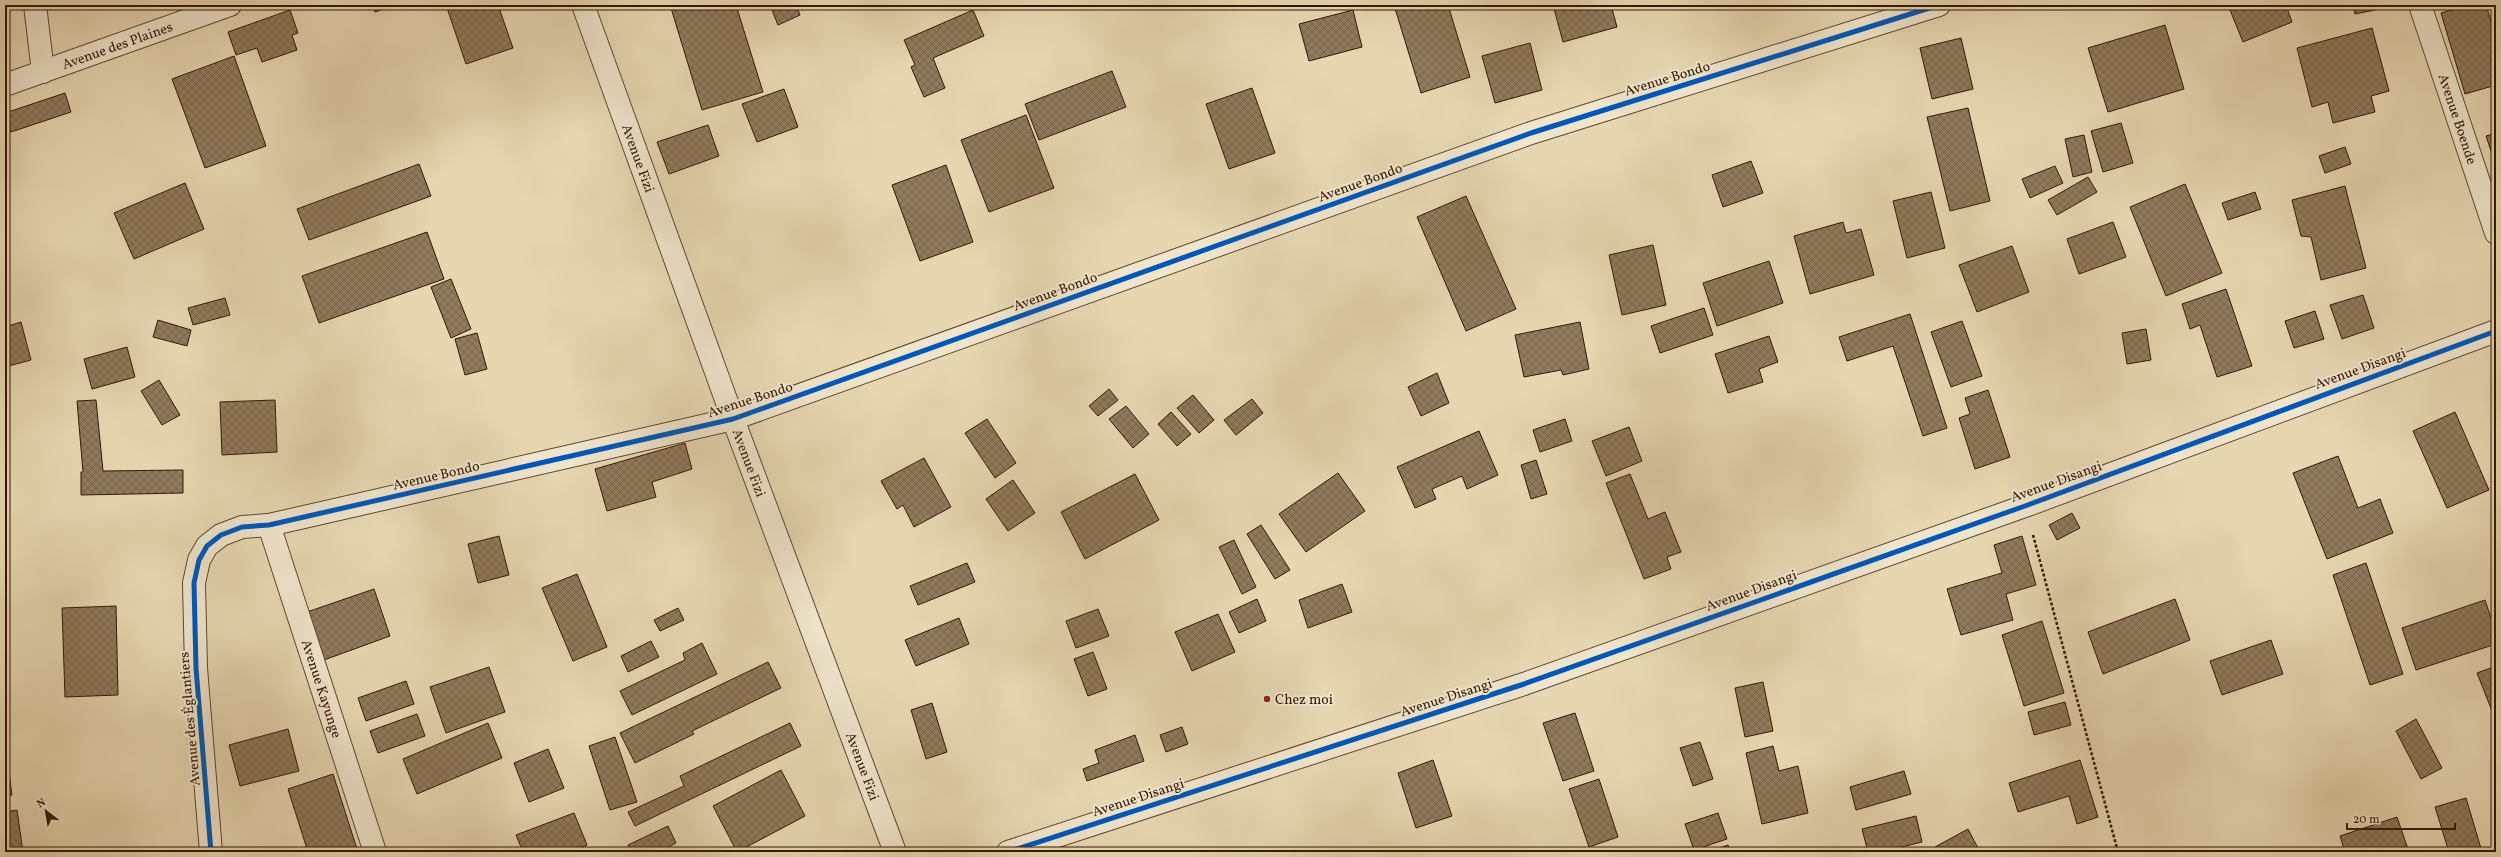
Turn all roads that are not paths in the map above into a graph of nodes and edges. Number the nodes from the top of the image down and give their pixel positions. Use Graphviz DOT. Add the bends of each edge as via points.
graph roads {
  1 [pos="35,5"];
  2 [pos="230,5"];
  3 [pos="582,5"];
  4 [pos="1939,5"];
  5 [pos="2420,5"];
  6 [pos="43,72"];
  7 [pos="5,85"];
  8 [pos="2496,233"];
  9 [pos="2496,331"];
  10 [pos="734,419"];
  11 [pos="270,525"];
  12 [pos="194,583"];
  13 [pos="211,852"];
  14 [pos="375,852"];
  15 [pos="895,852"];
  16 [pos="1008,852"];
  1 -- 6 [label="street"];
  2 -- 6 [label="street, Avenue des Plaines"];
  3 -- 10 [label="street, Avenue Fizi"];
  4 -- 10 [label="street, Avenue Bondo" via="1532,133"];
  5 -- 8 [label="street, Avenue Boende"];
  6 -- 7 [label="street, Avenue des Plaines"];
  9 -- 16 [label="street, Avenue Disangi" via="2025,506 1524,684"];
  10 -- 11 [label="street, Avenue Bondo"];
  10 -- 15 [label="street, Avenue Fizi"];
  11 -- 12 [label="street, Avenue Bondo" via="242,527 221,535 212,542 199,560"];
  11 -- 14 [label="street, Avenue Kayunge"];
  12 -- 13 [label="street, Avenue des Églantiers" via="196,668"];
}
